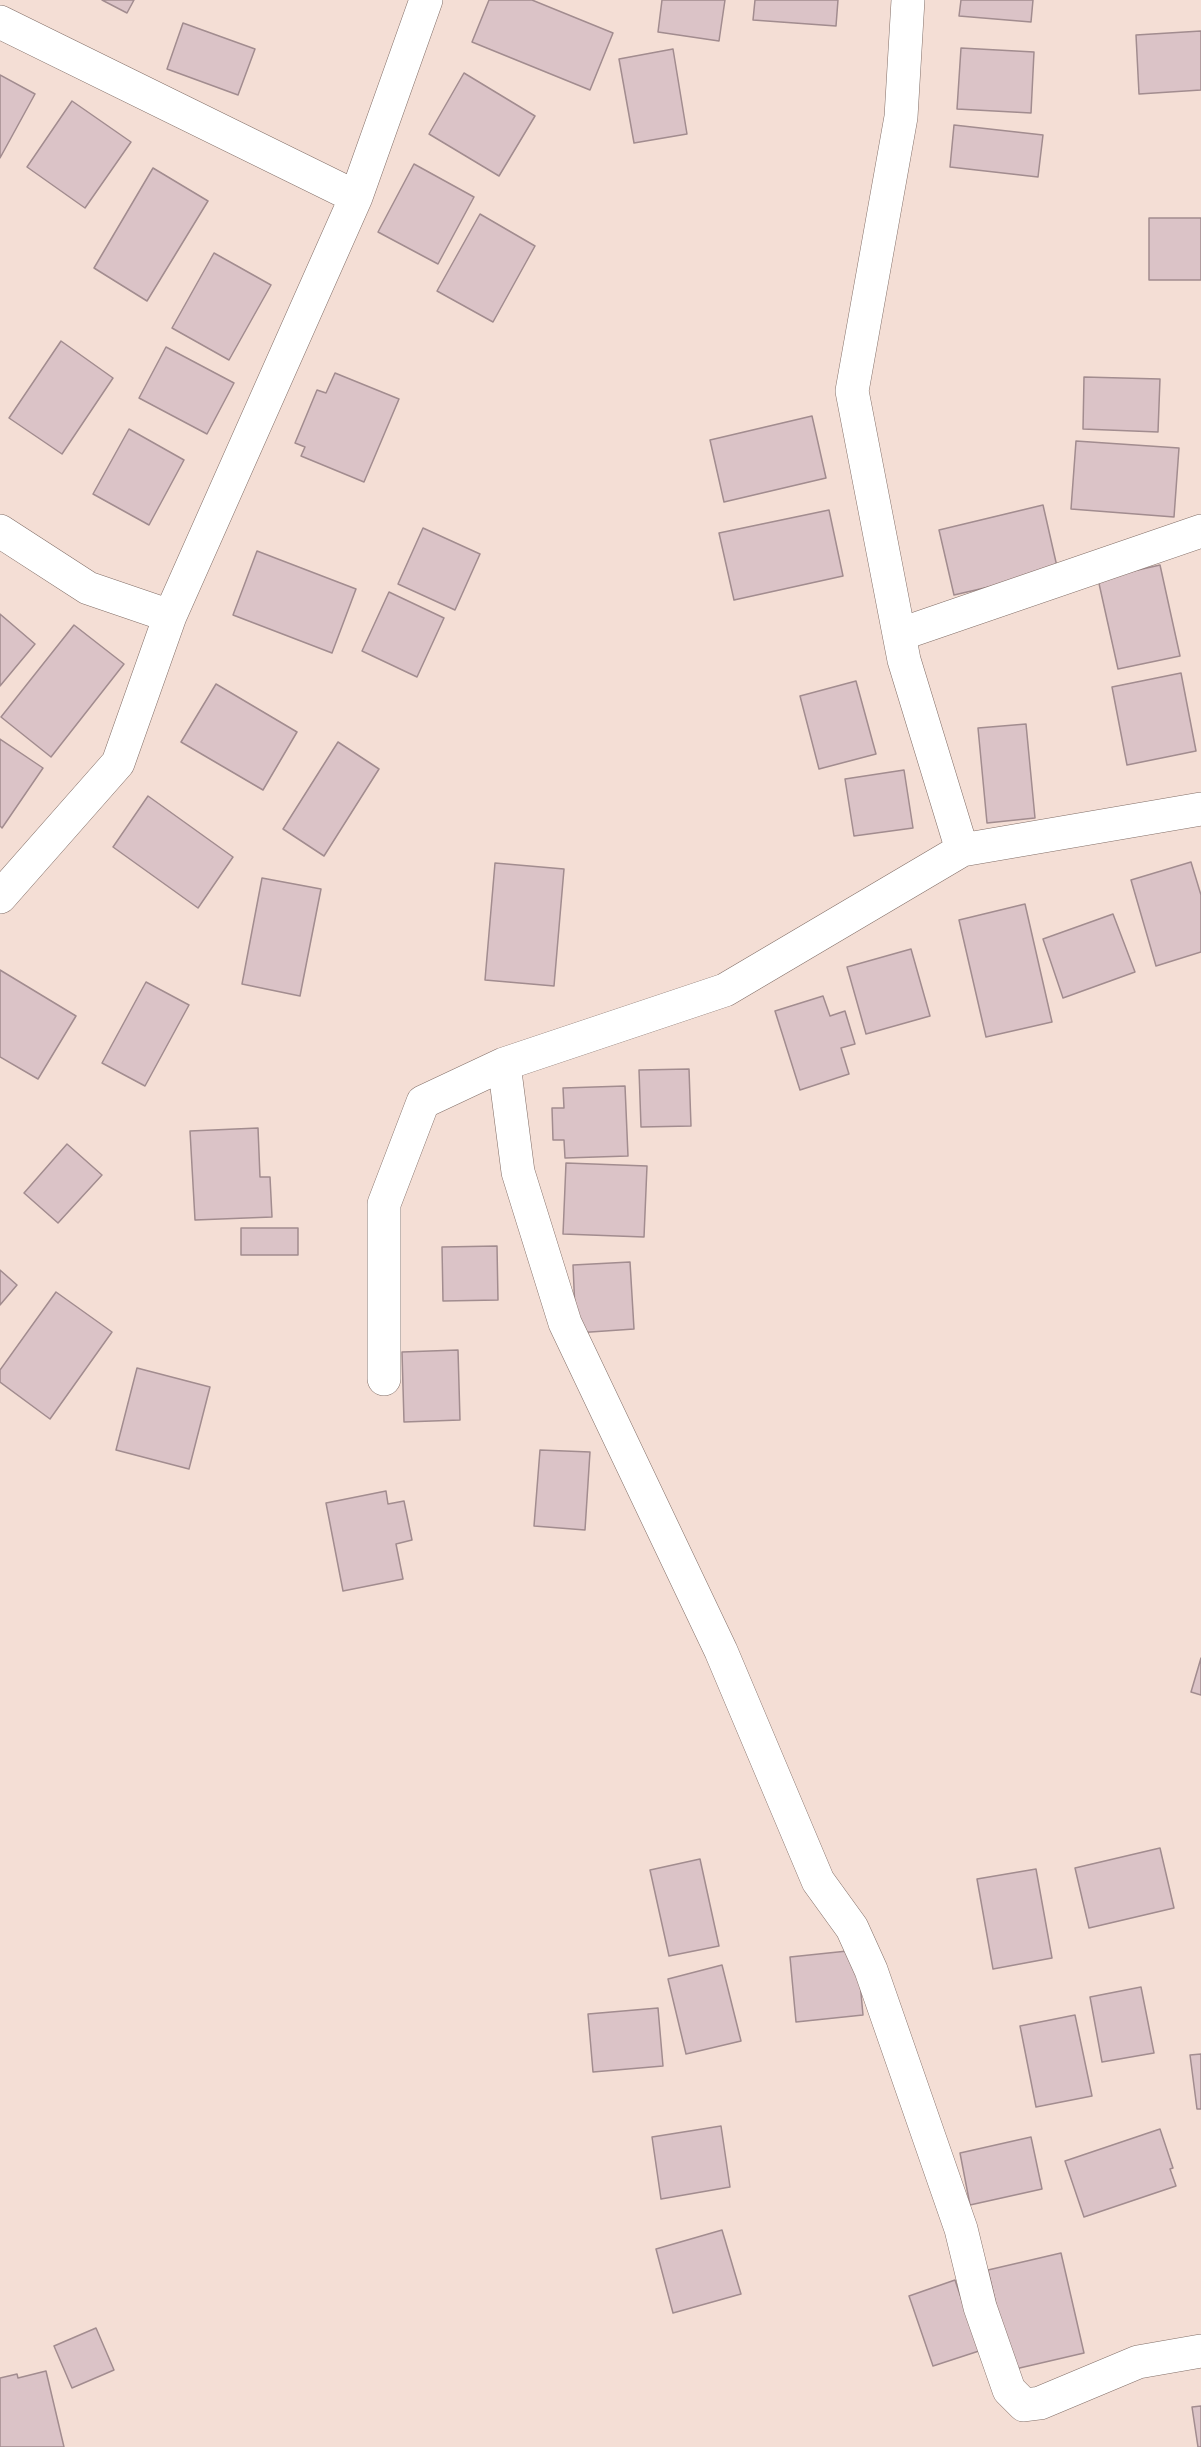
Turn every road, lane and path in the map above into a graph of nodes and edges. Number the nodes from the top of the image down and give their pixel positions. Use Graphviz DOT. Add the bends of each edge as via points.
graph roads {
  1 [pos="426,0"];
  2 [pos="908,0"];
  3 [pos="0,22"];
  4 [pos="356,197"];
  5 [pos="0,531"];
  6 [pos="1201,531"];
  7 [pos="170,616"];
  8 [pos="901,634"];
  9 [pos="1201,809"];
  10 [pos="962,849"];
  11 [pos="0,897"];
  12 [pos="504,1064"];
  13 [pos="384,1378"];
  14 [pos="1201,2351"];
  1 -- 4 [label="street"];
  2 -- 8 [label="street" via="901,117 852,391"];
  3 -- 4 [label="street"];
  4 -- 7 [label="street"];
  5 -- 7 [label="street" via="88,588"];
  6 -- 8 [label="street"];
  7 -- 11 [label="street" via="118,763"];
  8 -- 10 [label="street" via="904,660"];
  9 -- 10 [label="street"];
  10 -- 12 [label="street" via="725,990"];
  12 -- 13 [label="street" via="423,1101 384,1204"];
  12 -- 14 [label="street" via="518,1172 565,1323 722,1652 818,1881 852,1928 871,1970 961,2229 980,2307 1009,2390 1024,2405 1040,2403 1138,2362"];
}
